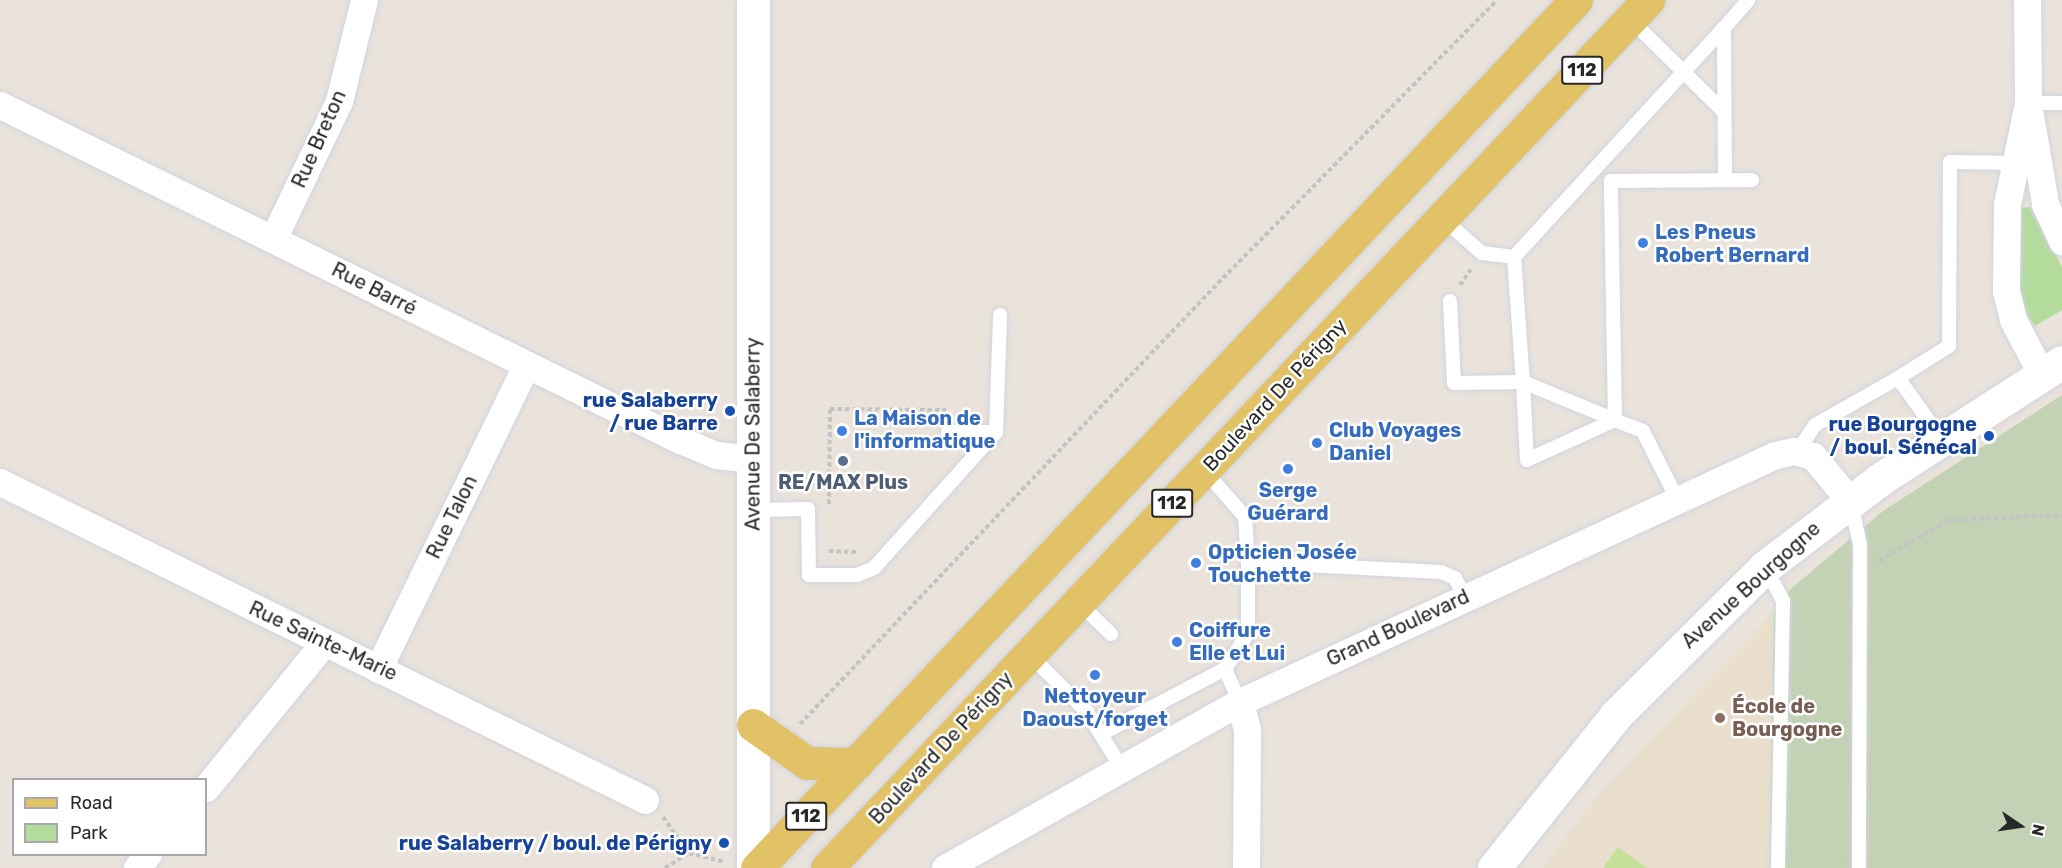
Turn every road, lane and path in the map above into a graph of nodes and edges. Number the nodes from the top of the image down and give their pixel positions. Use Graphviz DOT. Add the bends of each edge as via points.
graph roads {
  1 [pos="364,0"];
  2 [pos="753,0"];
  3 [pos="1497,0"];
  4 [pos="1576,0"];
  5 [pos="1748,0"];
  6 [pos="2027,0"];
  7 [pos="1639,10"];
  8 [pos="1724,28"];
  9 [pos="1684,73"];
  10 [pos="2028,103"];
  11 [pos="2062,103"];
  12 [pos="0,105"];
  13 [pos="1724,112"];
  14 [pos="2027,163"];
  15 [pos="1597,167"];
  16 [pos="1725,180"];
  17 [pos="1752,180"];
  18 [pos="1611,181"];
  19 [pos="1442,218"];
  20 [pos="273,239"];
  21 [pos="2062,241"];
  22 [pos="1482,253"];
  23 [pos="1514,257"];
  24 [pos="1450,301"];
  25 [pos="1000,315"];
  26 [pos="526,365"];
  27 [pos="2052,367"];
  28 [pos="1898,378"];
  29 [pos="1523,382"];
  30 [pos="937,410"];
  31 [pos="1615,420"];
  32 [pos="948,432"];
  33 [pos="996,432"];
  34 [pos="1941,438"];
  35 [pos="1798,452"];
  36 [pos="753,459"];
  37 [pos="1204,470"];
  38 [pos="0,482"];
  39 [pos="1677,499"];
  40 [pos="1850,501"];
  41 [pos="753,510"];
  42 [pos="830,514"];
  43 [pos="2062,515"];
  44 [pos="829,542"];
  45 [pos="871,552"];
  46 [pos="1248,562"];
  47 [pos="1860,564"];
  48 [pos="1765,567"];
  49 [pos="1465,597"];
  50 [pos="1078,602"];
  51 [pos="1111,634"];
  52 [pos="324,643"];
  53 [pos="1029,654"];
  54 [pos="378,669"];
  55 [pos="1224,669"];
  56 [pos="1240,702"];
  57 [pos="753,725"];
  58 [pos="795,730"];
  59 [pos="1101,734"];
  60 [pos="856,764"];
  61 [pos="1121,767"];
  62 [pos="207,787"];
  63 [pos="651,806"];
  64 [pos="689,853"];
  65 [pos="147,856"];
  66 [pos="719,862"];
  67 [pos="137,868"];
  68 [pos="665,868"];
  69 [pos="755,868"];
  70 [pos="827,868"];
  71 [pos="945,868"];
  72 [pos="1246,868"];
  73 [pos="1494,868"];
  74 [pos="1778,868"];
  75 [pos="1859,868"];
  1 -- 20 [label="street, Rue Breton" via="339,101"];
  2 -- 36 [label="street, Avenue De Salaberry"];
  3 -- 58 [label="path" via="1222,278"];
  4 -- 60 [label="main road, 112"];
  5 -- 8 [label="lane"];
  6 -- 10 [label="street"];
  7 -- 9 [label="lane"];
  7 -- 19 [label="main road, Boulevard De Périgny / 112"];
  8 -- 9 [label="lane"];
  8 -- 13 [label="lane"];
  9 -- 13 [label="lane"];
  9 -- 15 [label="lane"];
  10 -- 11 [label="lane"];
  10 -- 14 [label="street"];
  12 -- 20 [label="street, Rue Barré"];
  13 -- 16 [label="lane"];
  14 -- 21 [label="street"];
  14 -- 27 [label="street" via="2007,204 2007,304"];
  14 -- 28 [label="lane" via="1950,162 1949,346"];
  15 -- 18 [label="lane"];
  15 -- 23 [label="lane"];
  16 -- 17 [label="lane"];
  16 -- 18 [label="lane"];
  18 -- 31 [label="lane"];
  19 -- 22 [label="lane"];
  19 -- 37 [label="main road, Boulevard De Périgny / 112"];
  20 -- 26 [label="street, Rue Barré"];
  22 -- 23 [label="lane"];
  22 -- 24 [label="path"];
  23 -- 29 [label="lane"];
  24 -- 29 [label="lane" via="1454,383"];
  25 -- 33 [label="lane"];
  26 -- 36 [label="street, Rue Barré" via="716,455"];
  26 -- 54 [label="street, Rue Talon"];
  27 -- 34 [label="street, Avenue Bourgogne"];
  28 -- 34 [label="lane"];
  28 -- 35 [label="lane" via="1815,425"];
  29 -- 31 [label="lane"];
  29 -- 31 [label="lane" via="1527,460"];
  30 -- 42 [label="path" via="830,409"];
  31 -- 39 [label="lane" via="1643,431"];
  32 -- 33 [label="lane"];
  33 -- 41 [label="lane" via="866,573 809,575 808,509"];
  34 -- 40 [label="street, Avenue Bourgogne"];
  35 -- 39 [label="street, Grand Boulevard" via="1775,455"];
  35 -- 40 [label="street" via="1821,462"];
  36 -- 41 [label="street, Avenue De Salaberry"];
  37 -- 46 [label="lane" via="1245,517"];
  37 -- 50 [label="main road, Boulevard De Périgny / 112"];
  38 -- 52 [label="street, Rue Sainte-Marie"];
  39 -- 49 [label="street, Grand Boulevard"];
  40 -- 47 [label="lane"];
  40 -- 48 [label="street, Avenue Bourgogne"];
  41 -- 57 [label="street, Avenue De Salaberry"];
  43 -- 47 [label="path" via="1949,520 1883,559"];
  44 -- 45 [label="path" via="829,551"];
  46 -- 49 [label="lane" via="1441,572 1455,578"];
  46 -- 55 [label="lane" via="1248,633"];
  47 -- 75 [label="lane"];
  48 -- 73 [label="street, Avenue Bourgogne" via="1616,716"];
  48 -- 74 [label="lane" via="1783,602"];
  49 -- 56 [label="street, Grand Boulevard"];
  50 -- 51 [label="lane"];
  50 -- 53 [label="main road, Boulevard De Périgny / 112"];
  52 -- 54 [label="street, Rue Sainte-Marie"];
  52 -- 62 [label="street"];
  53 -- 59 [label="lane" via="1087,712"];
  53 -- 70 [label="main road, Boulevard De Périgny / 112"];
  54 -- 63 [label="street, Rue Sainte-Marie"];
  55 -- 56 [label="lane"];
  55 -- 59 [label="lane"];
  56 -- 61 [label="street, Grand Boulevard"];
  56 -- 72 [label="street" via="1247,730"];
  57 -- 60 [label="main road" via="803,761"];
  57 -- 69 [label="street, Avenue De Salaberry"];
  59 -- 61 [label="lane"];
  60 -- 69 [label="main road, 112"];
  61 -- 71 [label="street, Grand Boulevard"];
  63 -- 64 [label="path"];
  64 -- 66 [label="path"];
  64 -- 68 [label="path"];
  65 -- 67 [label="street"];
}
